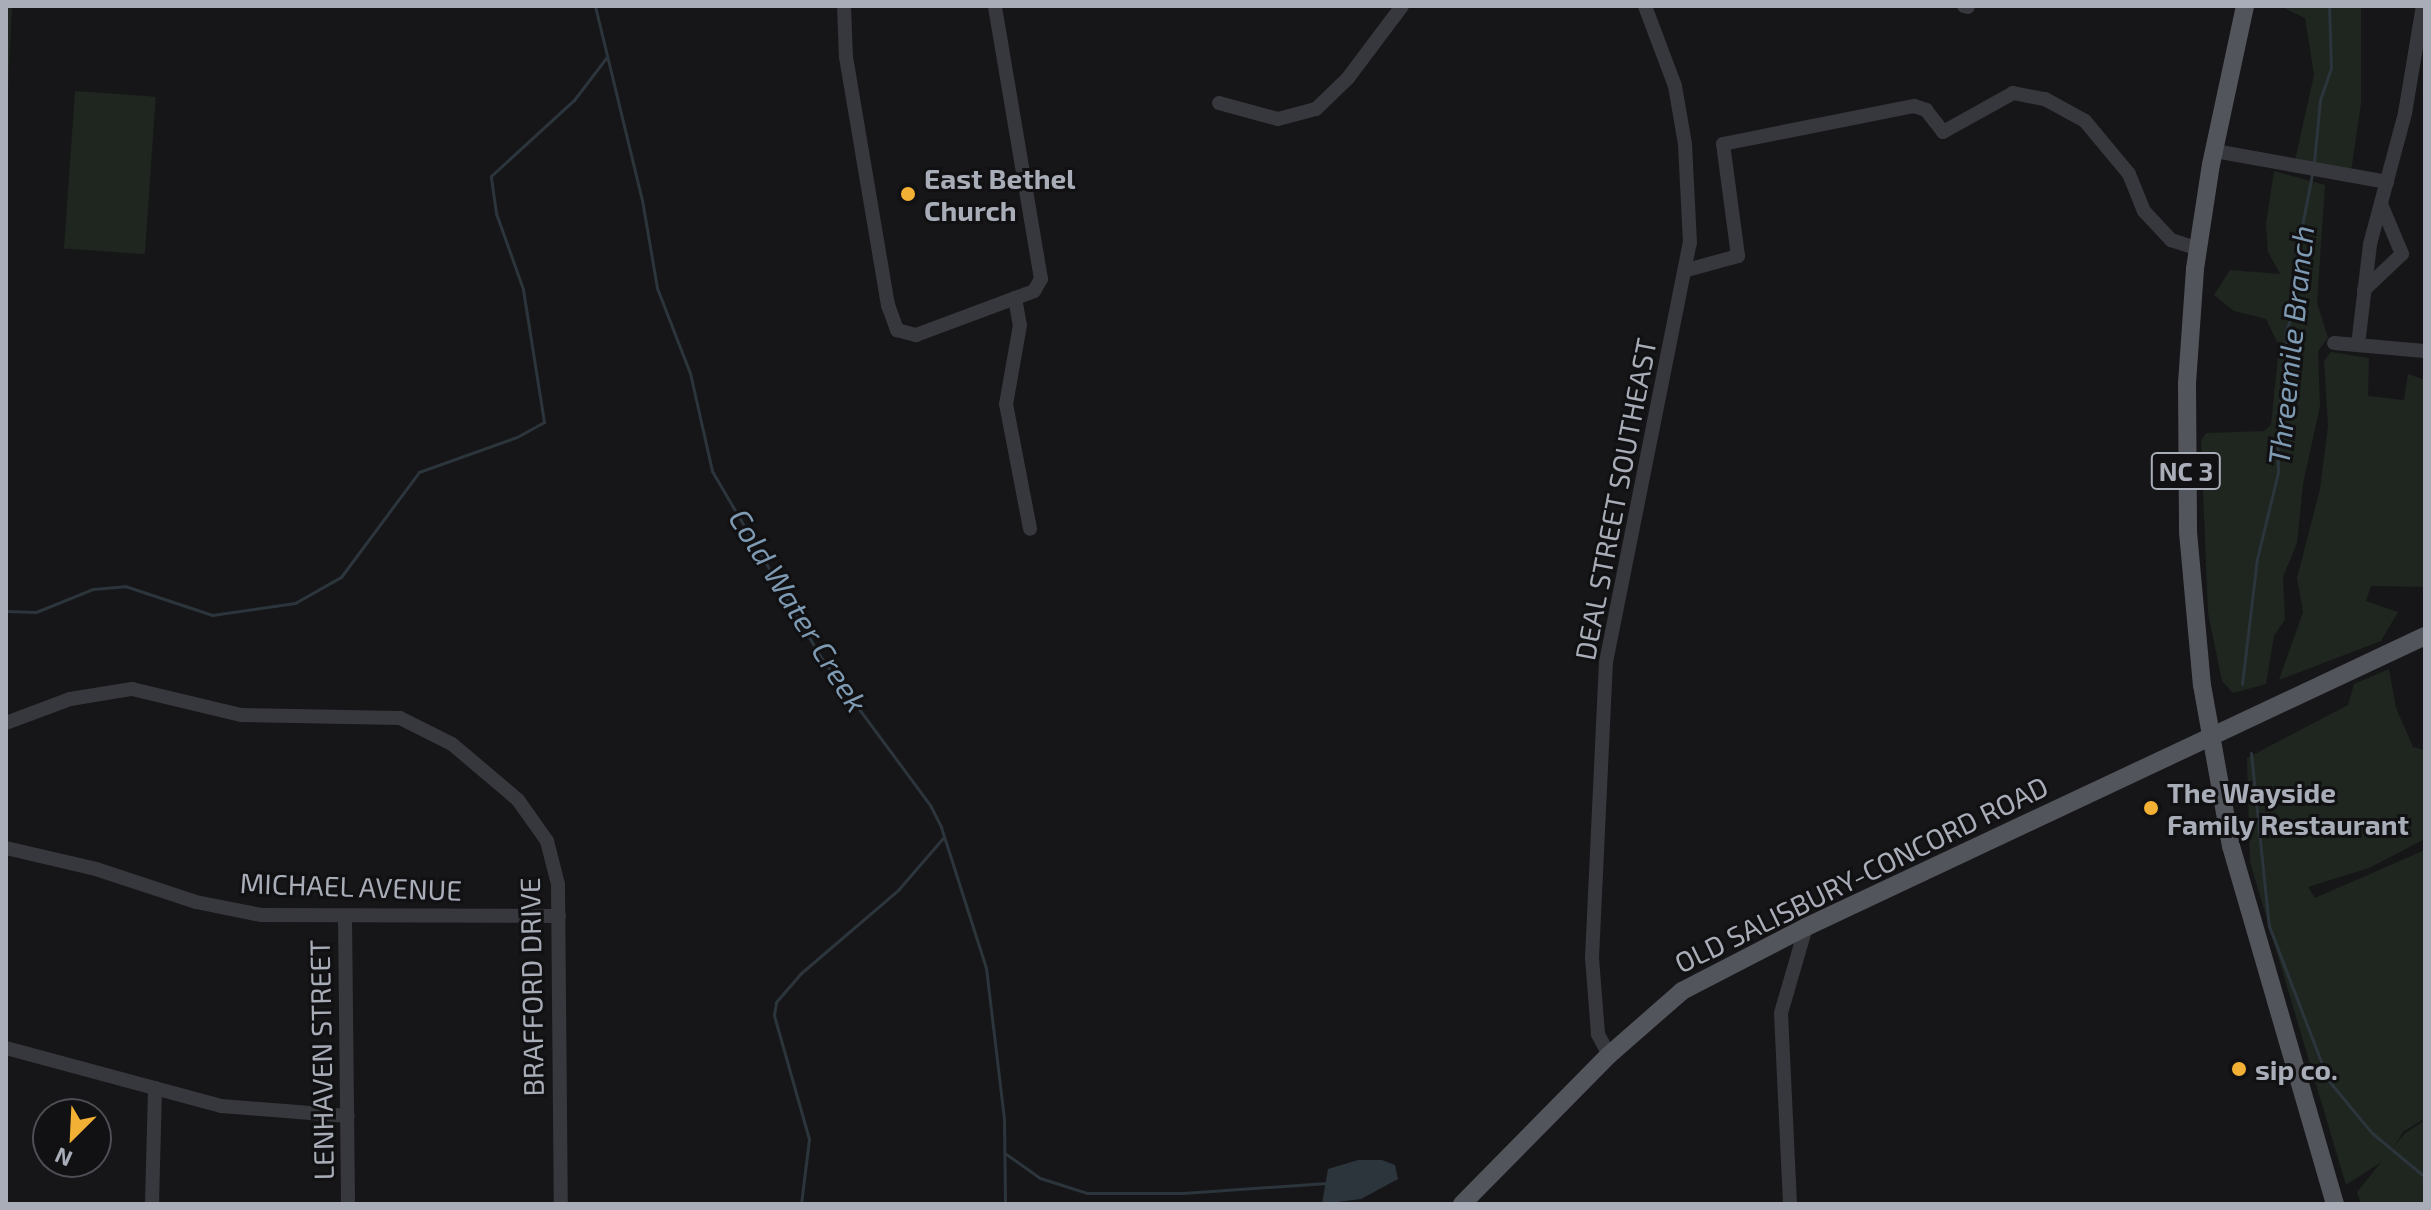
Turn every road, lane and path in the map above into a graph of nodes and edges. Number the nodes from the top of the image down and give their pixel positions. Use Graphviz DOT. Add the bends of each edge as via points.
graph roads {
  1 [pos="844,6"];
  2 [pos="995,6"];
  3 [pos="1402,6"];
  4 [pos="1645,6"];
  5 [pos="2245,6"];
  6 [pos="2423,6"];
  7 [pos="1219,103"];
  8 [pos="2215,151"];
  9 [pos="2387,182"];
  10 [pos="2381,204"];
  11 [pos="2198,249"];
  12 [pos="1687,270"];
  13 [pos="2364,290"];
  14 [pos="1015,298"];
  15 [pos="2334,343"];
  16 [pos="2358,345"];
  17 [pos="2425,351"];
  18 [pos="1030,529"];
  19 [pos="2425,636"];
  20 [pos="6,723"];
  21 [pos="2210,736"];
  22 [pos="6,848"];
  23 [pos="345,916"];
  24 [pos="559,916"];
  25 [pos="1806,927"];
  26 [pos="6,1048"];
  27 [pos="1609,1055"];
  28 [pos="155,1088"];
  29 [pos="348,1116"];
  30 [pos="152,1204"];
  31 [pos="348,1204"];
  32 [pos="561,1204"];
  33 [pos="1462,1204"];
  34 [pos="1790,1204"];
  35 [pos="2335,1204"];
  1 -- 14 [label="street" via="846,57 892,322 897,330 916,335"];
  2 -- 14 [label="street" via="1042,270 1034,291"];
  3 -- 7 [label="street" via="1348,78 1316,109 1278,119"];
  4 -- 12 [label="street, DEAL STREET SOUTHEAST" via="1675,86 1685,144"];
  5 -- 8 [label="main road, NC 3"];
  6 -- 9 [label="street"];
  8 -- 9 [label="street"];
  8 -- 11 [label="main road, NC 3"];
  9 -- 10 [label="street"];
  10 -- 13 [label="street"];
  10 -- 13 [label="street" via="2402,254"];
  11 -- 12 [label="street" via="2171,240 2144,211 2129,174 2085,121 2045,99 2013,93 1943,132 1926,110 1914,106 1723,144 1738,256"];
  11 -- 21 [label="main road, NC 3" via="2188,357 2186,494"];
  12 -- 27 [label="street, DEAL STREET SOUTHEAST" via="1606,662 1592,958 1598,1034"];
  13 -- 16 [label="street"];
  14 -- 18 [label="street" via="1020,325 1006,404"];
  15 -- 16 [label="street"];
  16 -- 17 [label="street"];
  19 -- 21 [label="main road, OLD SALISBURY-CONCORD ROAD"];
  20 -- 24 [label="street, BRAFFORD DRIVE" via="70,699 132,689 241,715 408,719 452,744 534,817 552,854"];
  21 -- 25 [label="main road, OLD SALISBURY-CONCORD ROAD"];
  21 -- 35 [label="main road, NC 3" via="2254,936"];
  22 -- 23 [label="street, MICHAEL AVENUE" via="241,912"];
  23 -- 24 [label="street, MICHAEL AVENUE"];
  23 -- 29 [label="street, LENHAVEN STREET"];
  24 -- 32 [label="street, BRAFFORD DRIVE"];
  25 -- 27 [label="main road, OLD SALISBURY-CONCORD ROAD" via="1682,991"];
  25 -- 34 [label="street" via="1781,1013"];
  26 -- 28 [label="street"];
  27 -- 33 [label="main road, OLD SALISBURY-CONCORD ROAD"];
  28 -- 29 [label="street" via="254,1112"];
  28 -- 30 [label="street"];
  29 -- 31 [label="street, LENHAVEN STREET"];
}
